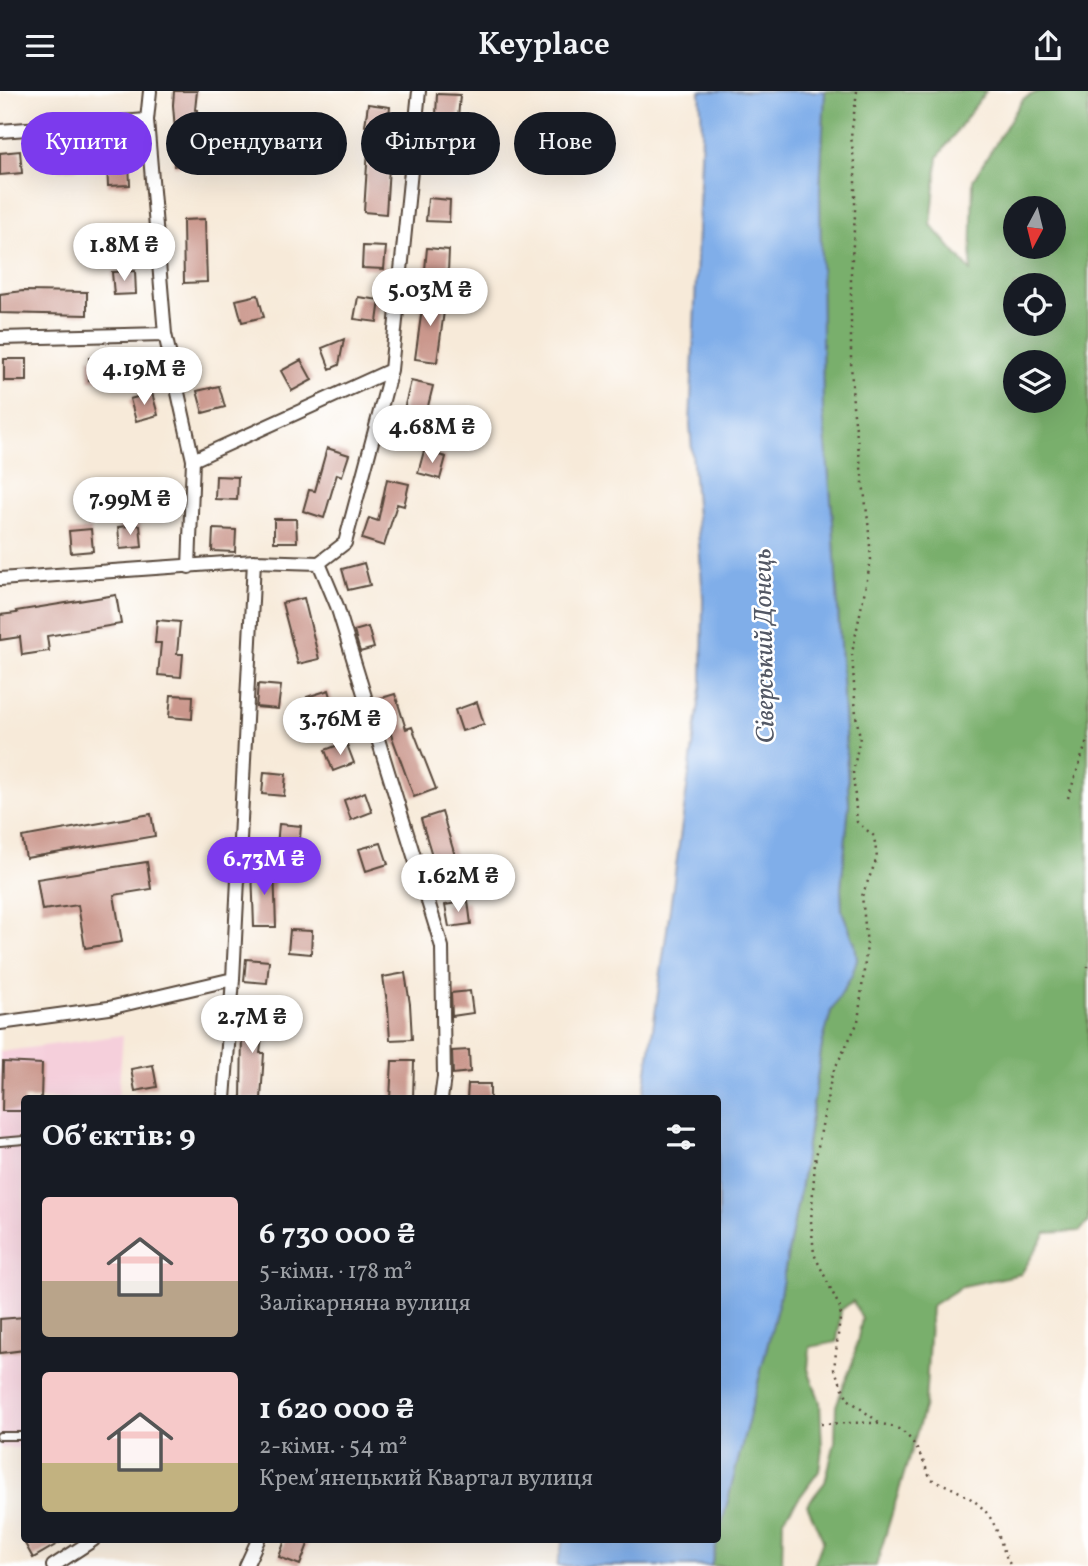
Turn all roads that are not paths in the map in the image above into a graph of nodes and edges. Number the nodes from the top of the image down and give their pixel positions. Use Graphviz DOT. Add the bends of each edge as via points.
graph roads {
  1 [pos="150,91"];
  2 [pos="419,91"];
  3 [pos="148,112"];
  4 [pos="21,129"];
  5 [pos="0,131"];
  6 [pos="152,175"];
  7 [pos="165,334"];
  8 [pos="0,338"];
  9 [pos="391,370"];
  10 [pos="193,460"];
  11 [pos="254,561"];
  12 [pos="318,563"];
  13 [pos="189,567"];
  14 [pos="0,579"];
  15 [pos="233,979"];
  16 [pos="0,1023"];
  17 [pos="224,1095"];
  18 [pos="442,1095"];
  19 [pos="21,1140"];
  20 [pos="0,1142"];
  21 [pos="0,1436"];
  22 [pos="21,1436"];
  23 [pos="88,1543"];
  24 [pos="257,1543"];
  25 [pos="53,1566"];
  26 [pos="247,1566"];
  1 -- 3 [label="street"];
  2 -- 9 [label="street"];
  4 -- 5 [label="street"];
  6 -- 7 [label="street"];
  7 -- 8 [label="street"];
  7 -- 10 [label="street"];
  9 -- 10 [label="street"];
  9 -- 12 [label="street" via="345,543"];
  10 -- 13 [label="street"];
  11 -- 12 [label="street"];
  11 -- 13 [label="street"];
  11 -- 15 [label="street"];
  12 -- 18 [label="street" via="337,606 442,947"];
  13 -- 14 [label="street"];
  15 -- 16 [label="street" via="109,1008"];
  15 -- 17 [label="street"];
  19 -- 20 [label="lane"];
  21 -- 22 [label="lane"];
  23 -- 25 [label="street"];
  24 -- 26 [label="street"];
}
